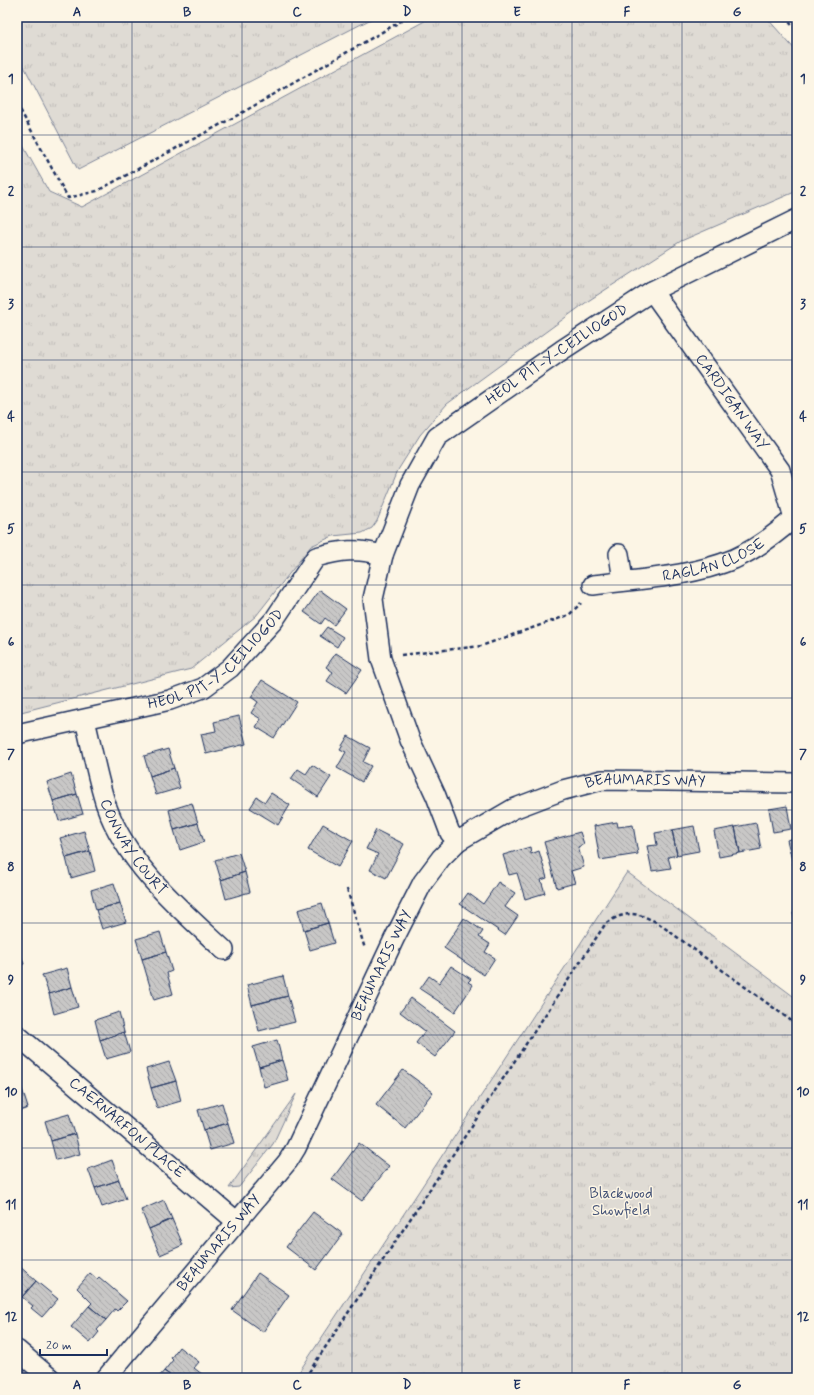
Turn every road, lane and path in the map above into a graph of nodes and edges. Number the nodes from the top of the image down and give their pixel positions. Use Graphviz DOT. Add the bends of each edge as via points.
graph roads {
  1 [pos="408,17"];
  2 [pos="784,17"];
  3 [pos="797,30"];
  4 [pos="17,104"];
  5 [pos="797,219"];
  6 [pos="652,291"];
  7 [pos="796,519"];
  8 [pos="619,554"];
  9 [pos="383,555"];
  10 [pos="623,581"];
  11 [pos="593,584"];
  12 [pos="381,659"];
  13 [pos="85,720"];
  14 [pos="17,734"];
  15 [pos="797,783"];
  16 [pos="458,841"];
  17 [pos="347,889"];
  18 [pos="224,950"];
  19 [pos="384,960"];
  20 [pos="797,1025"];
  21 [pos="17,1035"];
  22 [pos="236,1221"];
  23 [pos="17,1350"];
  24 [pos="49,1378"];
  25 [pos="106,1378"];
  26 [pos="305,1378"];
  1 -- 4 [label="path" via="97,191 68,198"];
  2 -- 3 [label="path"];
  5 -- 6 [label="street, HEOL PIT-Y-CEILIOGOD"];
  6 -- 7 [label="street, CARDIGAN WAY" via="780,470"];
  6 -- 9 [label="street, HEOL PIT-Y-CEILIOGOD" via="437,437 410,485"];
  7 -- 10 [label="street, RAGLAN CLOSE" via="758,546 734,559 705,569 671,576"];
  8 -- 10 [label="street"];
  9 -- 12 [label="street, HEOL PIT-Y-CEILIOGOD" via="373,599"];
  9 -- 13 [label="street, HEOL PIT-Y-CEILIOGOD" via="367,550 340,550 316,557 274,620 230,668 203,688 170,700"];
  10 -- 11 [label="street, RAGLAN CLOSE"];
  11 -- 12 [label="path" via="588,597 569,615 481,646"];
  12 -- 16 [label="street, HEOL PIT-Y-CEILIOGOD" via="410,740 450,833"];
  13 -- 14 [label="street, HEOL PIT-Y-CEILIOGOD"];
  13 -- 18 [label="street, CONWAY COURT" via="106,805 121,837 145,871 180,909"];
  15 -- 16 [label="street, BEAUMARIS WAY" via="602,780 563,790 512,809"];
  16 -- 19 [label="street, BEAUMARIS WAY" via="423,882"];
  17 -- 19 [label="path" via="367,952"];
  19 -- 22 [label="street, BEAUMARIS WAY" via="296,1148 288,1161"];
  20 -- 26 [label="path" via="658,923 641,915 620,914 606,923"];
  21 -- 22 [label="street, CAERNARFON PLACE"];
  22 -- 25 [label="street, BEAUMARIS WAY"];
  23 -- 24 [label="street"];
}
